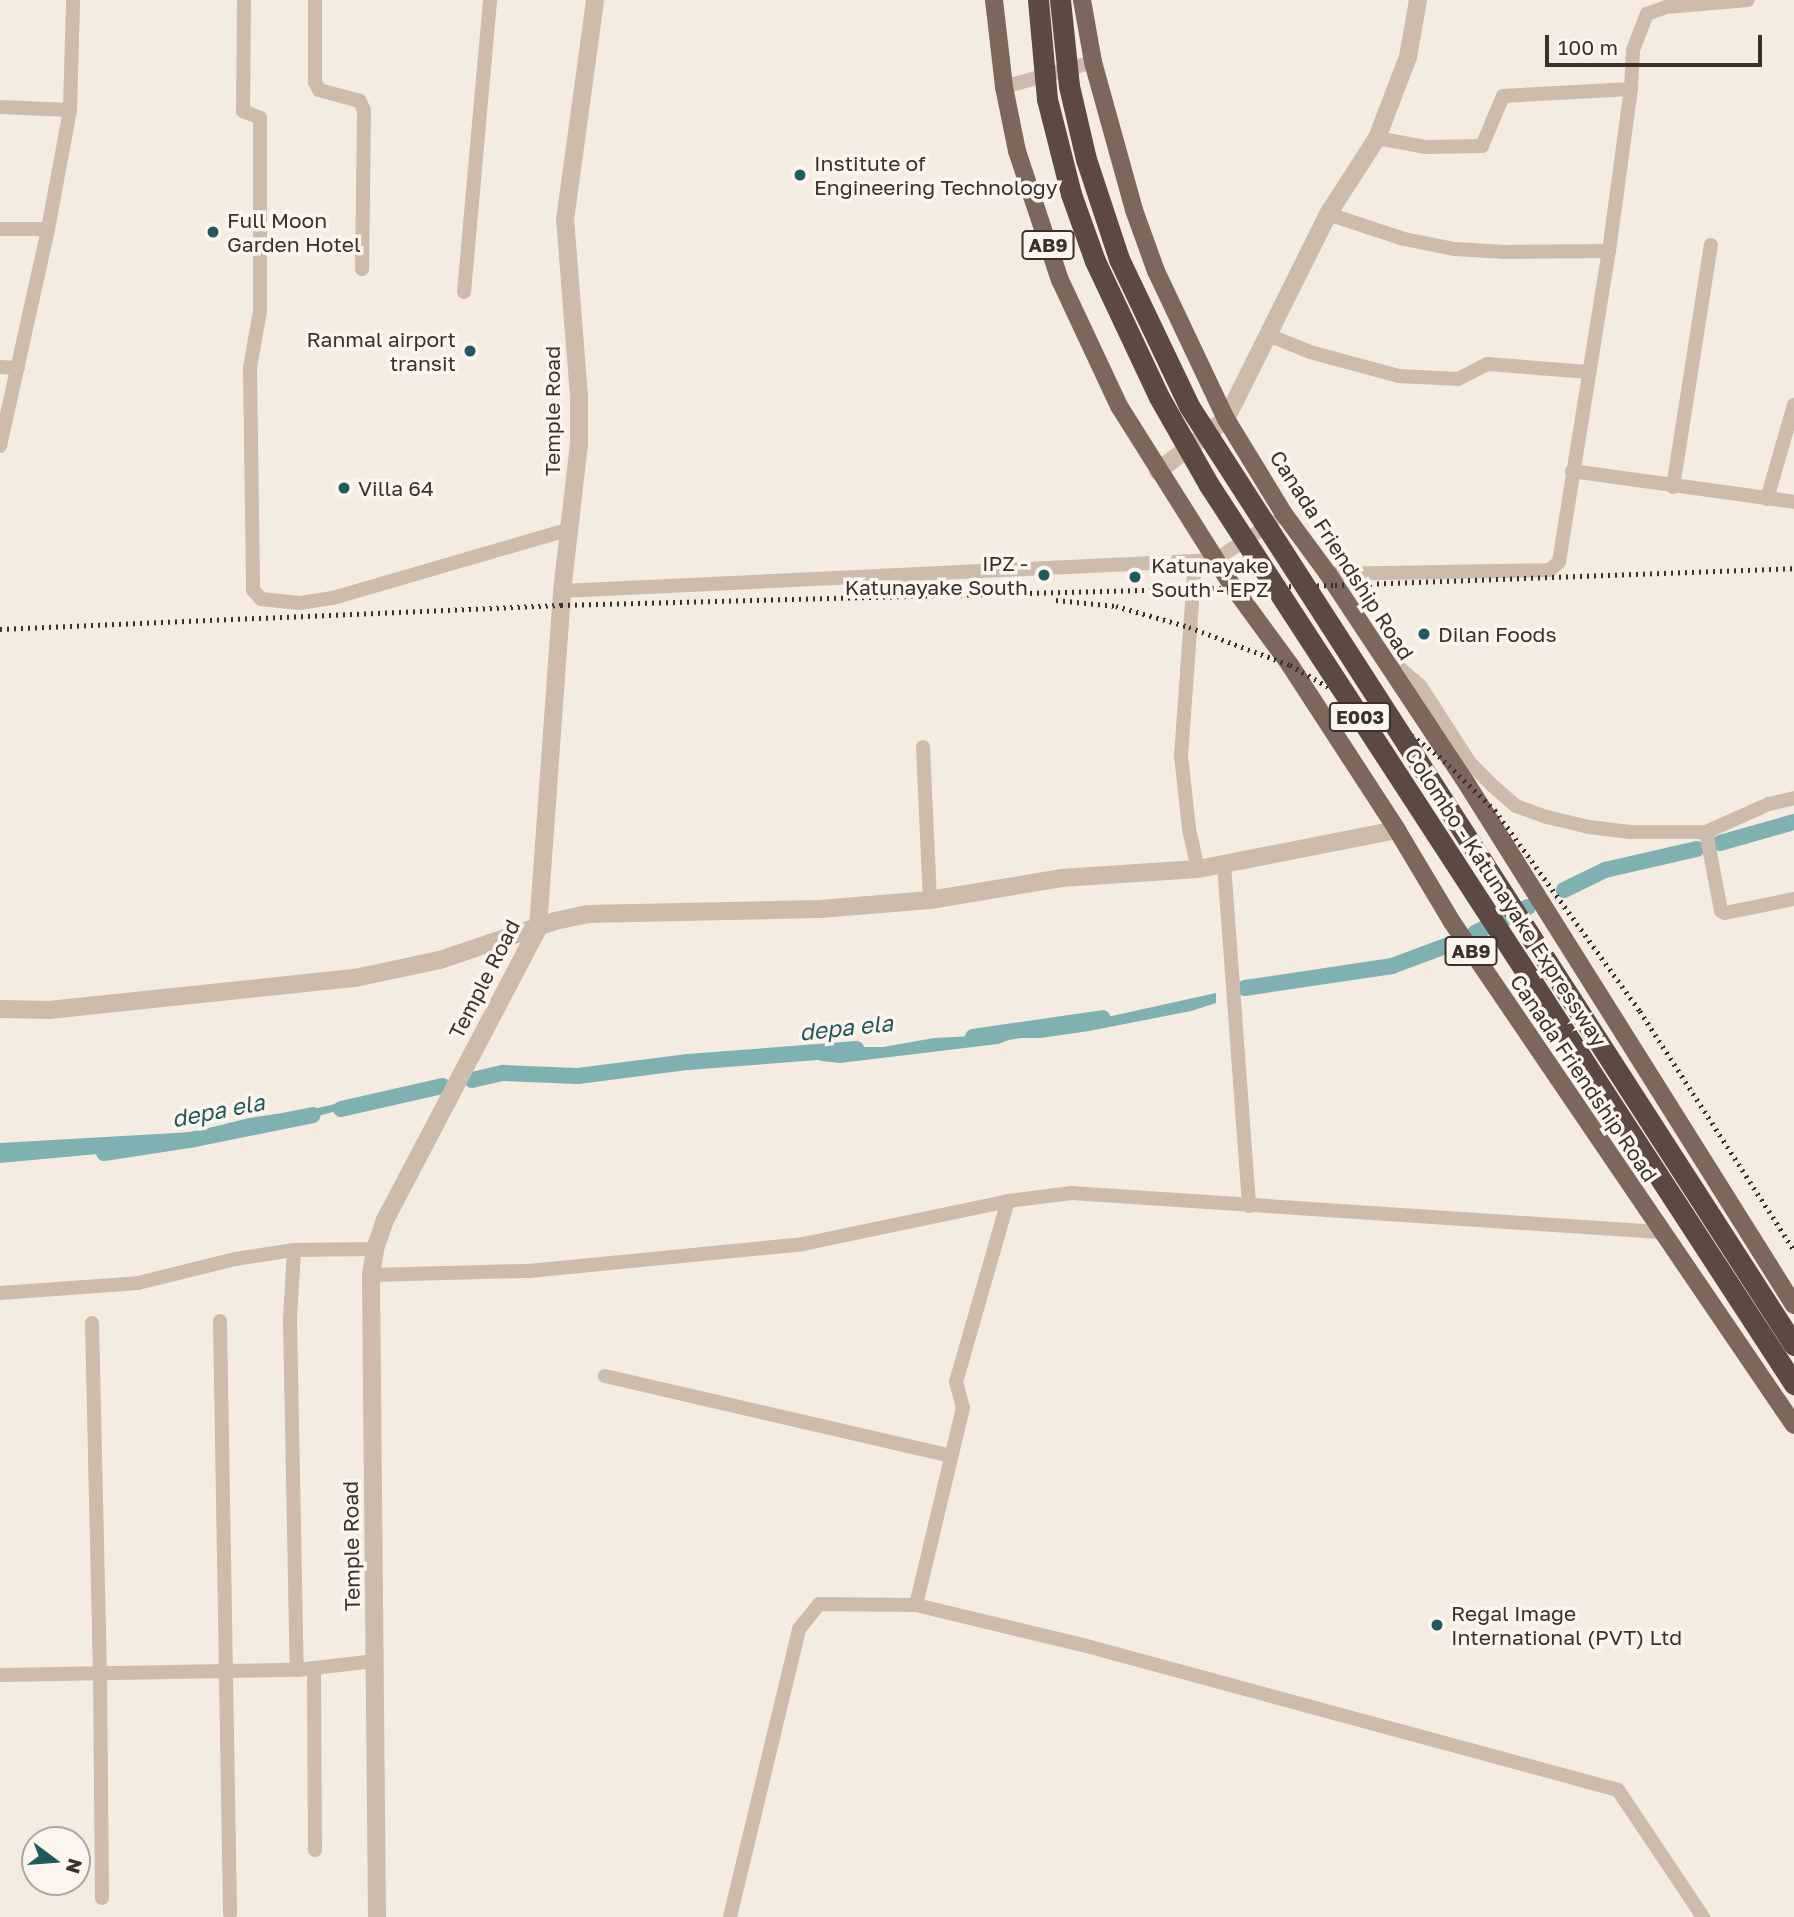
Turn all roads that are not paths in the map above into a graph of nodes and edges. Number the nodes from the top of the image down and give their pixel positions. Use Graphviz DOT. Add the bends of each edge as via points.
graph roads {
  1 [pos="73,0"];
  2 [pos="244,0"];
  3 [pos="315,0"];
  4 [pos="490,0"];
  5 [pos="595,0"];
  6 [pos="994,0"];
  7 [pos="1038,0"];
  8 [pos="1060,0"];
  9 [pos="1082,0"];
  10 [pos="1418,0"];
  11 [pos="1748,0"];
  12 [pos="1093,62"];
  13 [pos="1004,87"];
  14 [pos="1630,89"];
  15 [pos="0,107"];
  16 [pos="70,110"];
  17 [pos="1377,138"];
  18 [pos="1328,214"];
  19 [pos="0,229"];
  20 [pos="48,229"];
  21 [pos="1711,246"];
  22 [pos="1609,250"];
  23 [pos="362,269"];
  24 [pos="464,292"];
  25 [pos="1268,335"];
  26 [pos="0,367"];
  27 [pos="18,368"];
  28 [pos="1589,372"];
  29 [pos="1794,405"];
  30 [pos="1226,419"];
  31 [pos="0,446"];
  32 [pos="1158,471"];
  33 [pos="1572,471"];
  34 [pos="1673,487"];
  35 [pos="1767,499"];
  36 [pos="1794,502"];
  37 [pos="1284,514"];
  38 [pos="571,529"];
  39 [pos="1195,561"];
  40 [pos="1215,561"];
  41 [pos="1328,574"];
  42 [pos="562,591"];
  43 [pos="1386,663"];
  44 [pos="923,747"];
  45 [pos="1794,798"];
  46 [pos="1397,830"];
  47 [pos="1706,832"];
  48 [pos="1224,864"];
  49 [pos="1198,869"];
  50 [pos="1794,899"];
  51 [pos="930,900"];
  52 [pos="538,928"];
  53 [pos="0,1009"];
  54 [pos="1009,1201"];
  55 [pos="1249,1206"];
  56 [pos="1660,1232"];
  57 [pos="375,1249"];
  58 [pos="294,1250"];
  59 [pos="371,1275"];
  60 [pos="0,1293"];
  61 [pos="1794,1305"];
  62 [pos="220,1321"];
  63 [pos="92,1322"];
  64 [pos="1794,1345"];
  65 [pos="605,1376"];
  66 [pos="1794,1384"];
  67 [pos="1794,1425"];
  68 [pos="951,1456"];
  69 [pos="916,1605"];
  70 [pos="375,1661"];
  71 [pos="314,1668"];
  72 [pos="298,1670"];
  73 [pos="100,1671"];
  74 [pos="227,1671"];
  75 [pos="0,1675"];
  76 [pos="315,1850"];
  77 [pos="102,1898"];
  78 [pos="230,1913"];
  79 [pos="377,1917"];
  80 [pos="730,1917"];
  81 [pos="1703,1917"];
  1 -- 16 [label="street"];
  2 -- 38 [label="street" via="243,111 260,118 260,311 250,368 253,590 261,599 300,603 333,598"];
  3 -- 23 [label="street" via="315,82 319,90 360,101 364,111"];
  4 -- 24 [label="street"];
  5 -- 38 [label="street, Temple Road" via="565,220 579,396"];
  6 -- 13 [label="main road, Canada Friendship Road / AB9"];
  7 -- 66 [label="highway, Colombo - Katunayake Expressway / E003, bridge" via="1047,99 1072,194 1095,261 1158,397 1209,485"];
  8 -- 64 [label="highway, Colombo - Katunayake Expressway / E003, bridge" via="1069,86 1086,159 1119,259 1189,406"];
  9 -- 12 [label="main road, Canada Friendship Road"];
  10 -- 17 [label="street" via="1408,57"];
  11 -- 14 [label="street" via="1666,7 1647,14 1633,50"];
  12 -- 13 [label="street"];
  12 -- 30 [label="main road, Canada Friendship Road" via="1156,271"];
  13 -- 32 [label="main road, Canada Friendship Road / AB9" via="1017,151 1060,280 1119,406"];
  14 -- 17 [label="street" via="1503,96 1482,146 1426,147"];
  14 -- 22 [label="street"];
  15 -- 16 [label="street"];
  16 -- 20 [label="street"];
  17 -- 18 [label="street"];
  18 -- 22 [label="street" via="1404,239 1455,249"];
  18 -- 25 [label="street"];
  19 -- 20 [label="street"];
  20 -- 27 [label="street"];
  21 -- 34 [label="street"];
  22 -- 28 [label="street"];
  25 -- 28 [label="street" via="1310,352 1399,376 1458,379 1487,364"];
  25 -- 30 [label="street"];
  26 -- 27 [label="street"];
  27 -- 31 [label="street"];
  28 -- 33 [label="street"];
  29 -- 35 [label="street"];
  30 -- 32 [label="street"];
  30 -- 37 [label="main road, Canada Friendship Road"];
  32 -- 40 [label="main road, Canada Friendship Road / AB9"];
  33 -- 34 [label="street"];
  33 -- 41 [label="street" via="1559,562 1550,570"];
  34 -- 35 [label="street"];
  35 -- 36 [label="street"];
  37 -- 40 [label="street"];
  37 -- 41 [label="main road, Canada Friendship Road"];
  38 -- 42 [label="street, Temple Road"];
  39 -- 40 [label="street"];
  39 -- 42 [label="street"];
  39 -- 49 [label="street" via="1181,755"];
  40 -- 46 [label="main road, Canada Friendship Road / AB9" via="1290,665"];
  41 -- 43 [label="main road, Canada Friendship Road"];
  42 -- 52 [label="street, Temple Road"];
  43 -- 47 [label="street" via="1396,665 1421,687 1470,763 1516,806 1589,827"];
  43 -- 61 [label="main road, Canada Friendship Road"];
  44 -- 51 [label="street"];
  45 -- 47 [label="street"];
  46 -- 48 [label="street"];
  46 -- 56 [label="main road, Canada Friendship Road / AB9" via="1451,922"];
  47 -- 50 [label="street" via="1721,911"];
  48 -- 49 [label="street"];
  48 -- 55 [label="street"];
  49 -- 51 [label="street" via="1061,878"];
  51 -- 52 [label="street" via="717,913 611,912"];
  52 -- 53 [label="street" via="440,960 355,978 49,1010"];
  52 -- 57 [label="street, Temple Road" via="385,1220"];
  54 -- 55 [label="street" via="1071,1193"];
  54 -- 59 [label="street" via="803,1244 530,1271"];
  54 -- 68 [label="street" via="956,1382 962,1408"];
  55 -- 56 [label="street"];
  56 -- 67 [label="main road, Canada Friendship Road / AB9"];
  57 -- 58 [label="street"];
  57 -- 59 [label="street, Temple Road"];
  58 -- 60 [label="street" via="234,1259 138,1283"];
  58 -- 72 [label="street" via="290,1320"];
  59 -- 70 [label="street, Temple Road"];
  62 -- 74 [label="street"];
  63 -- 73 [label="street"];
  65 -- 68 [label="street"];
  68 -- 69 [label="street"];
  69 -- 80 [label="street" via="819,1604 799,1629"];
  69 -- 81 [label="street" via="1083,1645 1618,1790"];
  70 -- 71 [label="street"];
  70 -- 79 [label="street, Temple Road"];
  71 -- 72 [label="street"];
  71 -- 76 [label="street"];
  72 -- 74 [label="street"];
  73 -- 74 [label="street"];
  73 -- 75 [label="street"];
  73 -- 77 [label="street"];
  74 -- 78 [label="street"];
}
